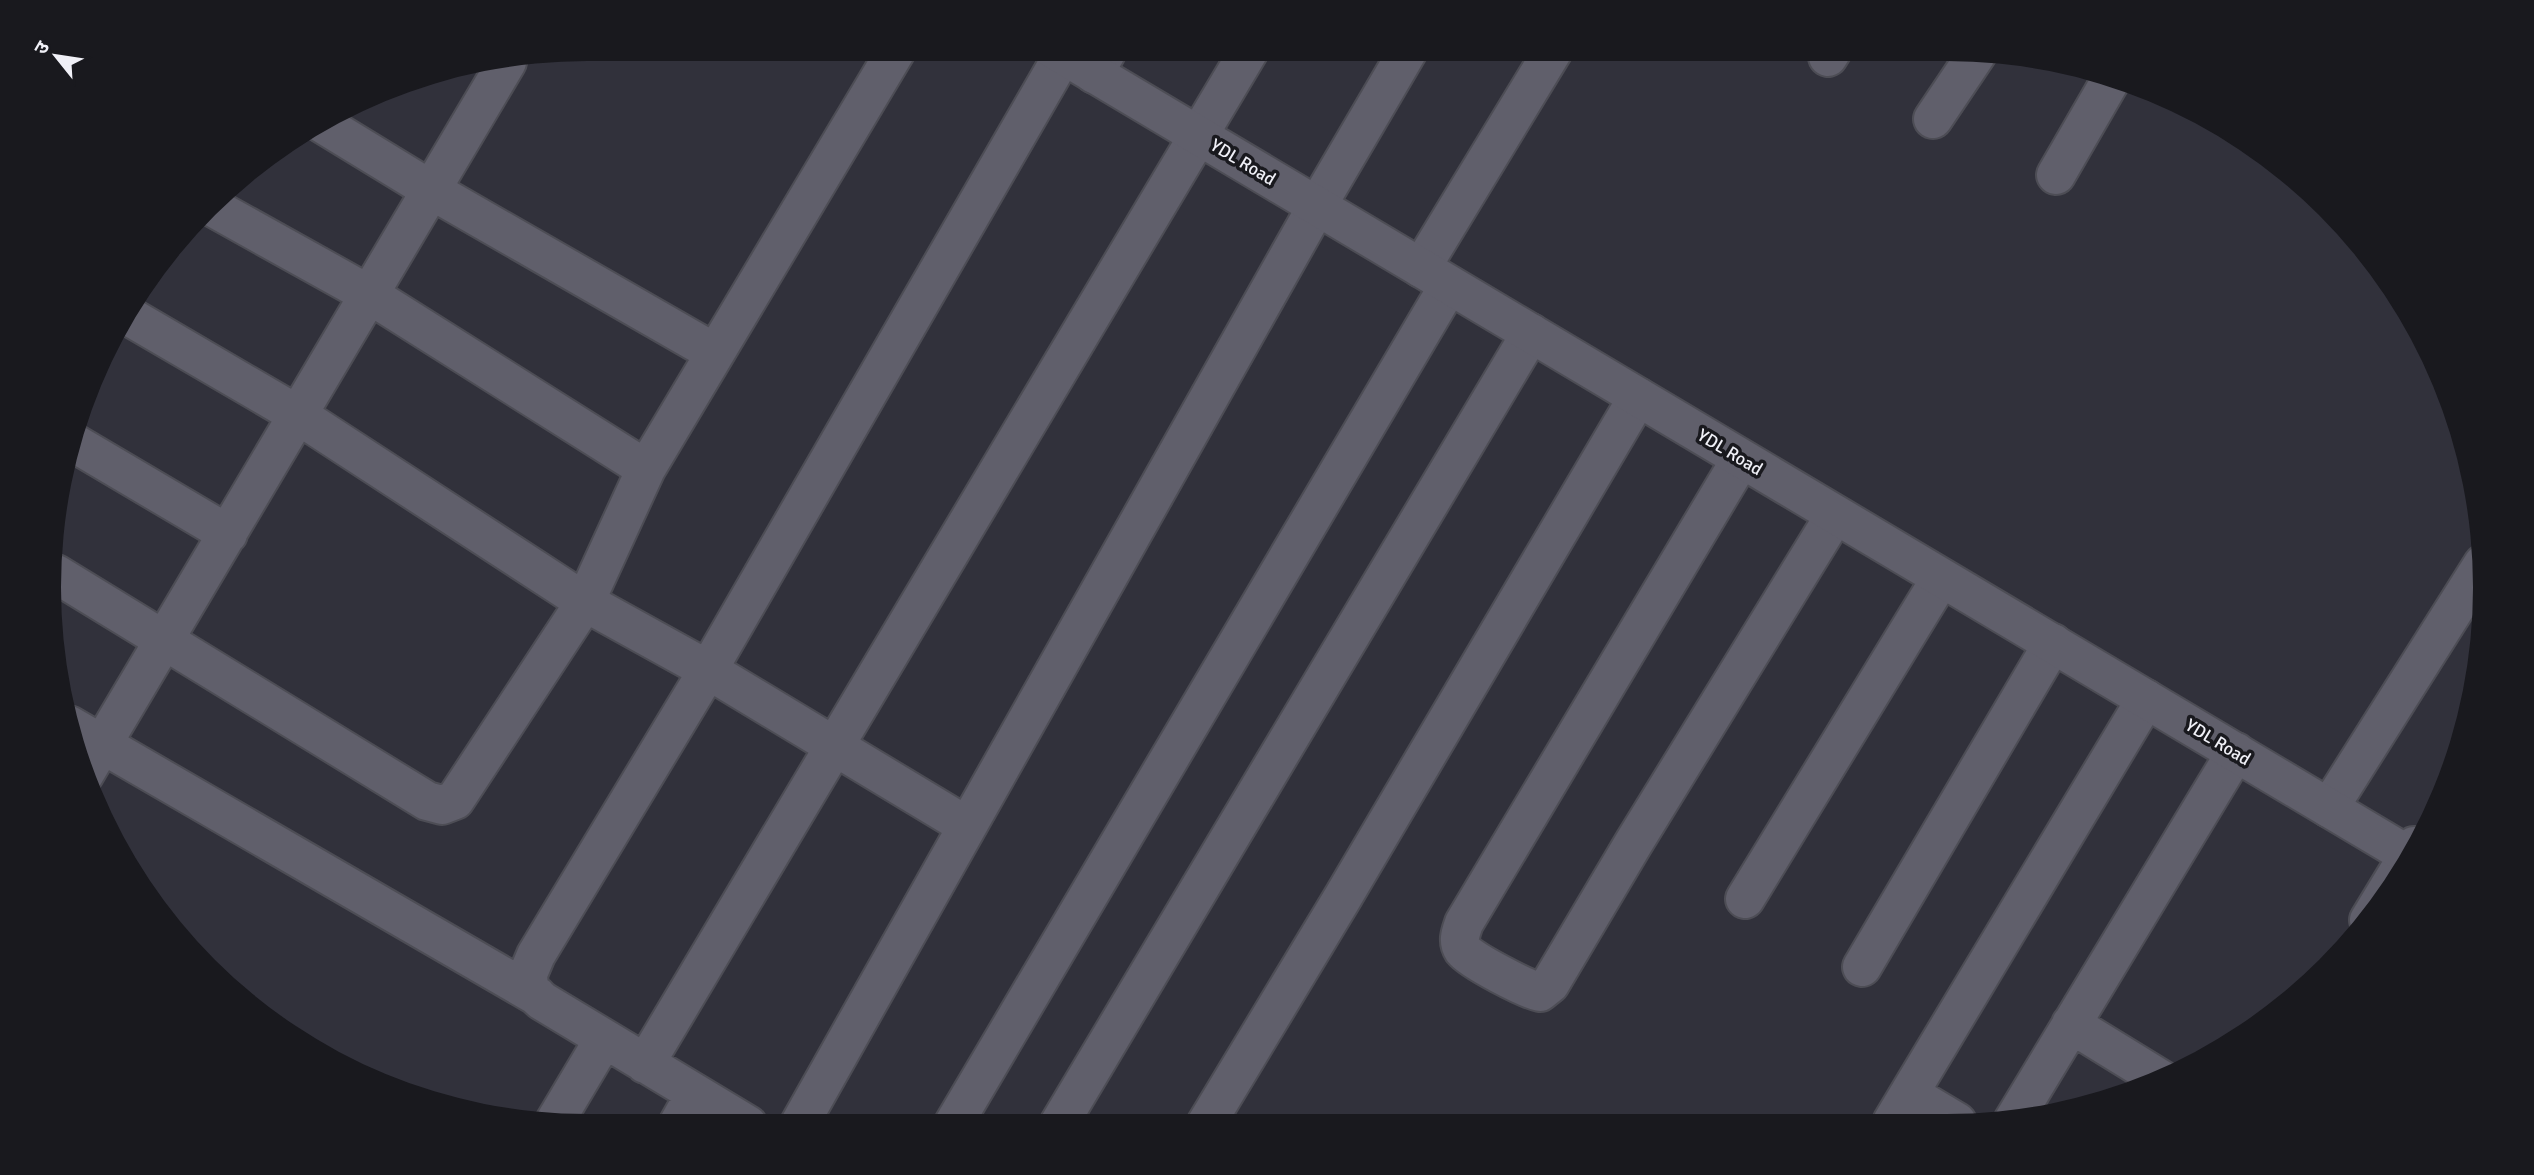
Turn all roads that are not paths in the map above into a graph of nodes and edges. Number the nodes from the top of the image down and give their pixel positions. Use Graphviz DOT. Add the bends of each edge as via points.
graph roads {
  1 [pos="890,61"];
  2 [pos="1077,61"];
  3 [pos="1085,61"];
  4 [pos="1243,61"];
  5 [pos="1402,61"];
  6 [pos="1547,61"];
  7 [pos="1971,62"];
  8 [pos="503,68"];
  9 [pos="2107,86"];
  10 [pos="1933,119"];
  11 [pos="331,129"];
  12 [pos="1199,136"];
  13 [pos="2056,175"];
  14 [pos="431,190"];
  15 [pos="1317,206"];
  16 [pos="219,211"];
  17 [pos="1435,276"];
  18 [pos="370,295"];
  19 [pos="135,320"];
  20 [pos="1531,333"];
  21 [pos="715,353"];
  22 [pos="1638,397"];
  23 [pos="298,415"];
  24 [pos="80,447"];
  25 [pos="1741,459"];
  26 [pos="646,470"];
  27 [pos="1835,515"];
  28 [pos="228,534"];
  29 [pos="61,577"];
  30 [pos="1941,578"];
  31 [pos="2473,580"];
  32 [pos="585,602"];
  33 [pos="164,640"];
  34 [pos="2053,643"];
  35 [pos="708,670"];
  36 [pos="2146,699"];
  37 [pos="835,745"];
  38 [pos="2235,752"];
  39 [pos="93,760"];
  40 [pos="2329,808"];
  41 [pos="967,826"];
  42 [pos="2402,851"];
  43 [pos="1745,899"];
  44 [pos="1862,967"];
  45 [pos="537,996"];
  46 [pos="2071,1024"];
  47 [pos="604,1039"];
  48 [pos="645,1064"];
  49 [pos="2150,1073"];
  50 [pos="1901,1108"];
  51 [pos="2021,1108"];
  52 [pos="686,1110"];
  53 [pos="560,1113"];
  54 [pos="805,1114"];
  55 [pos="959,1114"];
  56 [pos="1065,1114"];
  57 [pos="1212,1114"];
  58 [pos="1925,1114"];
  1 -- 21 [label="street"];
  2 -- 35 [label="street"];
  3 -- 12 [label="street, YDL Road"];
  4 -- 12 [label="street"];
  5 -- 15 [label="street"];
  6 -- 17 [label="street"];
  7 -- 10 [label="street"];
  8 -- 14 [label="street"];
  9 -- 13 [label="street"];
  11 -- 14 [label="street"];
  12 -- 15 [label="street, YDL Road"];
  12 -- 37 [label="street"];
  14 -- 18 [label="street"];
  14 -- 21 [label="street"];
  15 -- 17 [label="street, YDL Road"];
  15 -- 41 [label="street"];
  16 -- 18 [label="street"];
  17 -- 20 [label="street, YDL Road"];
  17 -- 55 [label="street"];
  18 -- 23 [label="street"];
  18 -- 26 [label="street"];
  19 -- 23 [label="street"];
  20 -- 22 [label="street, YDL Road"];
  20 -- 56 [label="street"];
  21 -- 26 [label="street"];
  22 -- 25 [label="street, YDL Road"];
  22 -- 57 [label="street"];
  23 -- 28 [label="street"];
  23 -- 32 [label="street"];
  24 -- 28 [label="street"];
  25 -- 27 [label="street, YDL Road"];
  25 -- 27 [label="street" via="1464,923 1462,949 1472,957 1528,989 1541,992 1550,984"];
  26 -- 32 [label="street"];
  27 -- 30 [label="street, YDL Road"];
  28 -- 33 [label="street"];
  29 -- 33 [label="street"];
  30 -- 34 [label="street, YDL Road"];
  30 -- 43 [label="street"];
  31 -- 40 [label="street"];
  32 -- 33 [label="street" via="463,790 442,805 427,801"];
  32 -- 35 [label="street"];
  33 -- 39 [label="street"];
  34 -- 36 [label="street, YDL Road"];
  34 -- 44 [label="street"];
  35 -- 37 [label="street"];
  35 -- 45 [label="street" via="536,955 528,974 529,989"];
  36 -- 38 [label="street, YDL Road"];
  36 -- 50 [label="street"];
  37 -- 41 [label="street"];
  37 -- 48 [label="street"];
  38 -- 40 [label="street, YDL Road"];
  38 -- 46 [label="street"];
  39 -- 45 [label="street"];
  40 -- 42 [label="street, YDL Road"];
  41 -- 54 [label="street"];
  45 -- 47 [label="street"];
  46 -- 49 [label="street"];
  46 -- 51 [label="street"];
  47 -- 48 [label="street"];
  47 -- 53 [label="street"];
  48 -- 52 [label="street"];
  50 -- 58 [label="street"];
}
